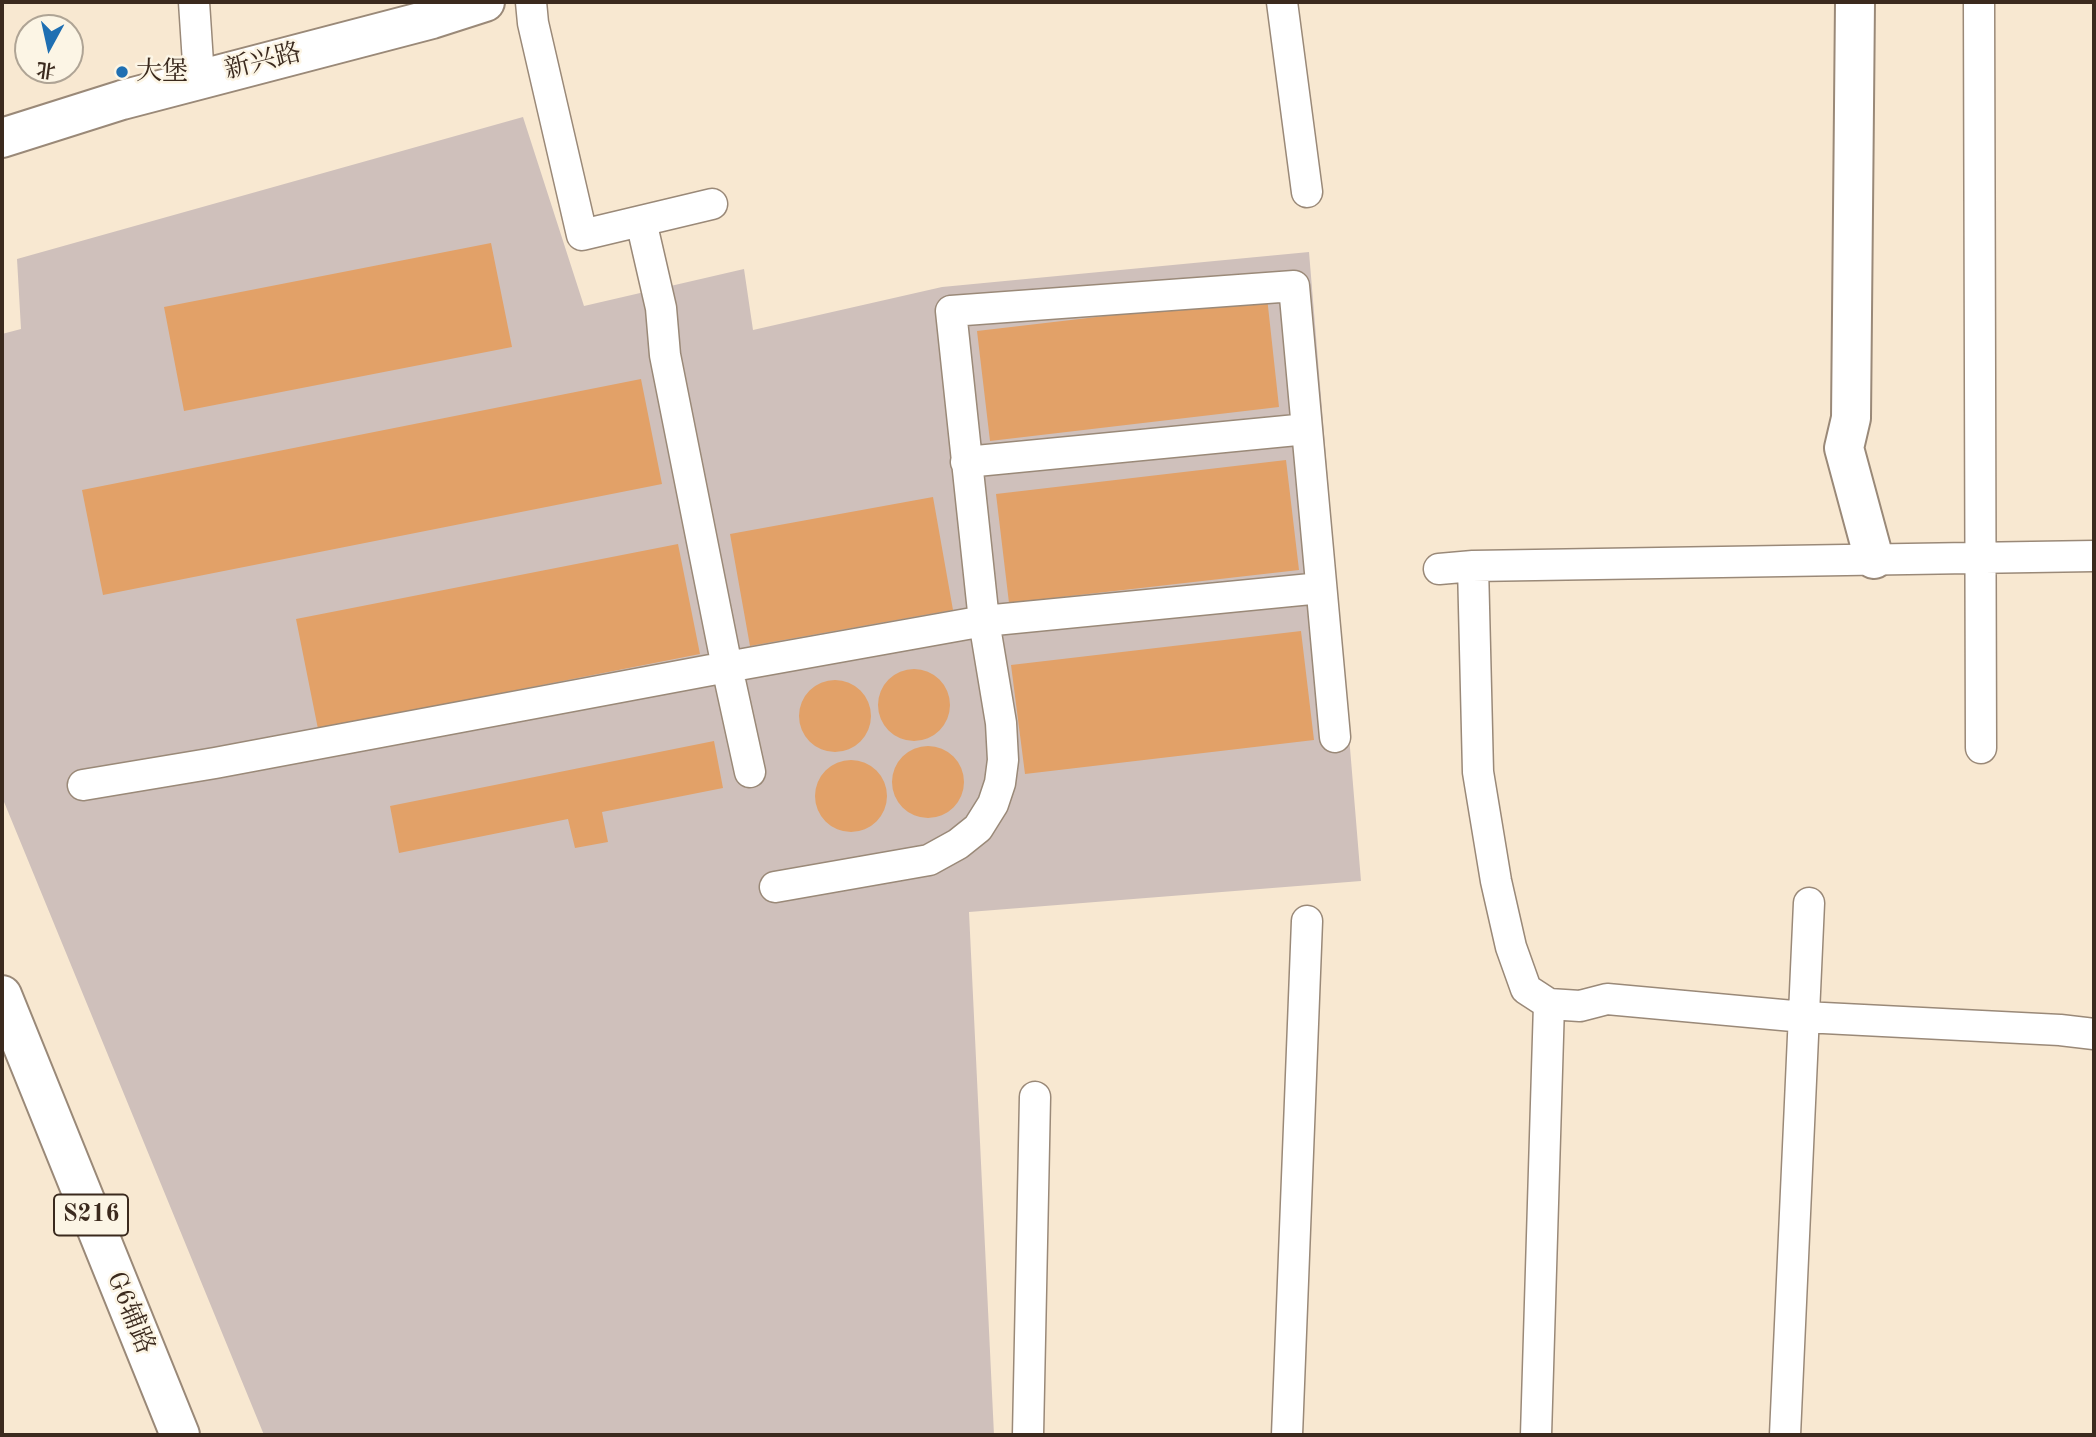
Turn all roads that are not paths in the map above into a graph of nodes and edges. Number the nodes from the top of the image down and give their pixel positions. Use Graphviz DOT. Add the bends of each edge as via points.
graph roads {
  1 [pos="194,2"];
  2 [pos="485,2"];
  3 [pos="531,2"];
  4 [pos="1282,2"];
  5 [pos="1855,2"];
  6 [pos="1979,2"];
  7 [pos="199,78"];
  8 [pos="2,138"];
  9 [pos="1307,192"];
  10 [pos="712,204"];
  11 [pos="641,221"];
  12 [pos="1307,429"];
  13 [pos="967,462"];
  14 [pos="2094,556"];
  15 [pos="1981,558"];
  16 [pos="1874,559"];
  17 [pos="1473,566"];
  18 [pos="1439,569"];
  19 [pos="1321,588"];
  20 [pos="984,621"];
  21 [pos="727,667"];
  22 [pos="1335,737"];
  23 [pos="1982,748"];
  24 [pos="750,772"];
  25 [pos="83,785"];
  26 [pos="775,887"];
  27 [pos="1809,904"];
  28 [pos="1307,921"];
  29 [pos="2,995"];
  30 [pos="1549,1004"];
  31 [pos="1804,1017"];
  32 [pos="2094,1028"];
  33 [pos="2094,1034"];
  34 [pos="1034,1097"];
  35 [pos="180,1435"];
  36 [pos="1028,1435"];
  37 [pos="1287,1435"];
  38 [pos="1536,1435"];
  39 [pos="1785,1435"];
  1 -- 7 [label="street"];
  2 -- 7 [label="street, 新兴路"];
  3 -- 11 [label="street" via="582,235"];
  4 -- 9 [label="street"];
  5 -- 16 [label="street" via="1851,418 1844,447"];
  6 -- 15 [label="street"];
  7 -- 8 [label="street, 新兴路"];
  10 -- 11 [label="street"];
  11 -- 21 [label="street"];
  12 -- 13 [label="street"];
  12 -- 13 [label="street" via="1294,286 951,311"];
  12 -- 19 [label="street"];
  13 -- 20 [label="street"];
  14 -- 15 [label="street"];
  15 -- 16 [label="street"];
  15 -- 23 [label="street"];
  16 -- 17 [label="street"];
  17 -- 18 [label="street"];
  17 -- 30 [label="street" via="1478,772 1496,881 1526,989"];
  19 -- 20 [label="street"];
  19 -- 22 [label="street"];
  20 -- 21 [label="street"];
  20 -- 26 [label="street" via="1003,760 993,804 978,828 929,860"];
  21 -- 24 [label="street"];
  21 -- 25 [label="street"];
  27 -- 31 [label="street"];
  28 -- 37 [label="street"];
  29 -- 35 [label="street, G6辅路 / S216"];
  30 -- 31 [label="street" via="1580,1006 1607,999"];
  30 -- 38 [label="street"];
  31 -- 33 [label="street"];
  31 -- 39 [label="street"];
  32 -- 33 [label="street"];
  34 -- 36 [label="street"];
}
